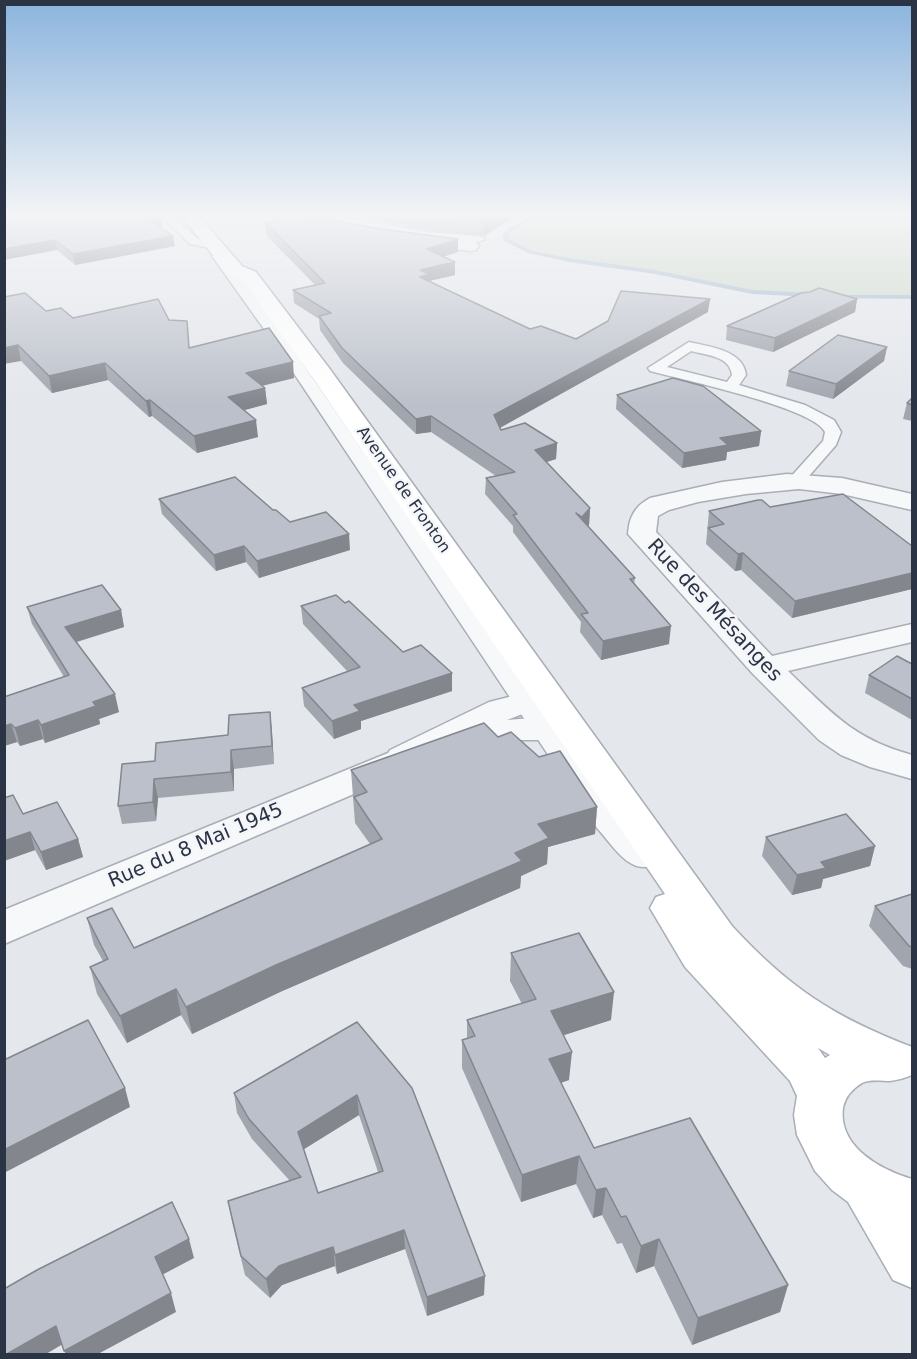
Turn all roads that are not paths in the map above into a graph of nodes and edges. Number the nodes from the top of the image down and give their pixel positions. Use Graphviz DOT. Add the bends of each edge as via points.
graph roads {
  1 [pos="234,278"];
  2 [pos="250,278"];
  3 [pos="730,387"];
  4 [pos="796,480"];
  5 [pos="912,502"];
  6 [pos="912,633"];
  7 [pos="765,667"];
  8 [pos="541,713"];
  9 [pos="912,767"];
  10 [pos="4,928"];
  11 [pos="904,1063"];
  12 [pos="821,1094"];
  13 [pos="889,1195"];
  14 [pos="912,1262"];
  1 -- 8 [label="lane"];
  2 -- 8 [label="main road, Avenue de Fronton" via="321,373"];
  3 -- 3 [label="lane" via="738,367 728,357 710,351 689,346 656,368"];
  3 -- 4 [label="lane" via="800,408 829,423 830,442"];
  4 -- 5 [label="street, Rue des Mésanges"];
  4 -- 7 [label="street, Rue des Mésanges" via="667,501 651,508 642,519 642,534"];
  6 -- 7 [label="street"];
  7 -- 9 [label="street, Rue des Mésanges" via="831,732 854,747"];
  8 -- 10 [label="street, Rue du 8 Mai 1945" via="514,729 388,765"];
  8 -- 11 [label="main road, Avenue de Fronton" via="746,971 837,1037"];
  8 -- 12 [label="main road, Avenue de Fronton" via="700,955 806,1067"];
  11 -- 12 [label="main road" via="876,1059 841,1069"];
  12 -- 13 [label="main road" via="819,1119 836,1159"];
  13 -- 14 [label="main road"];
}
